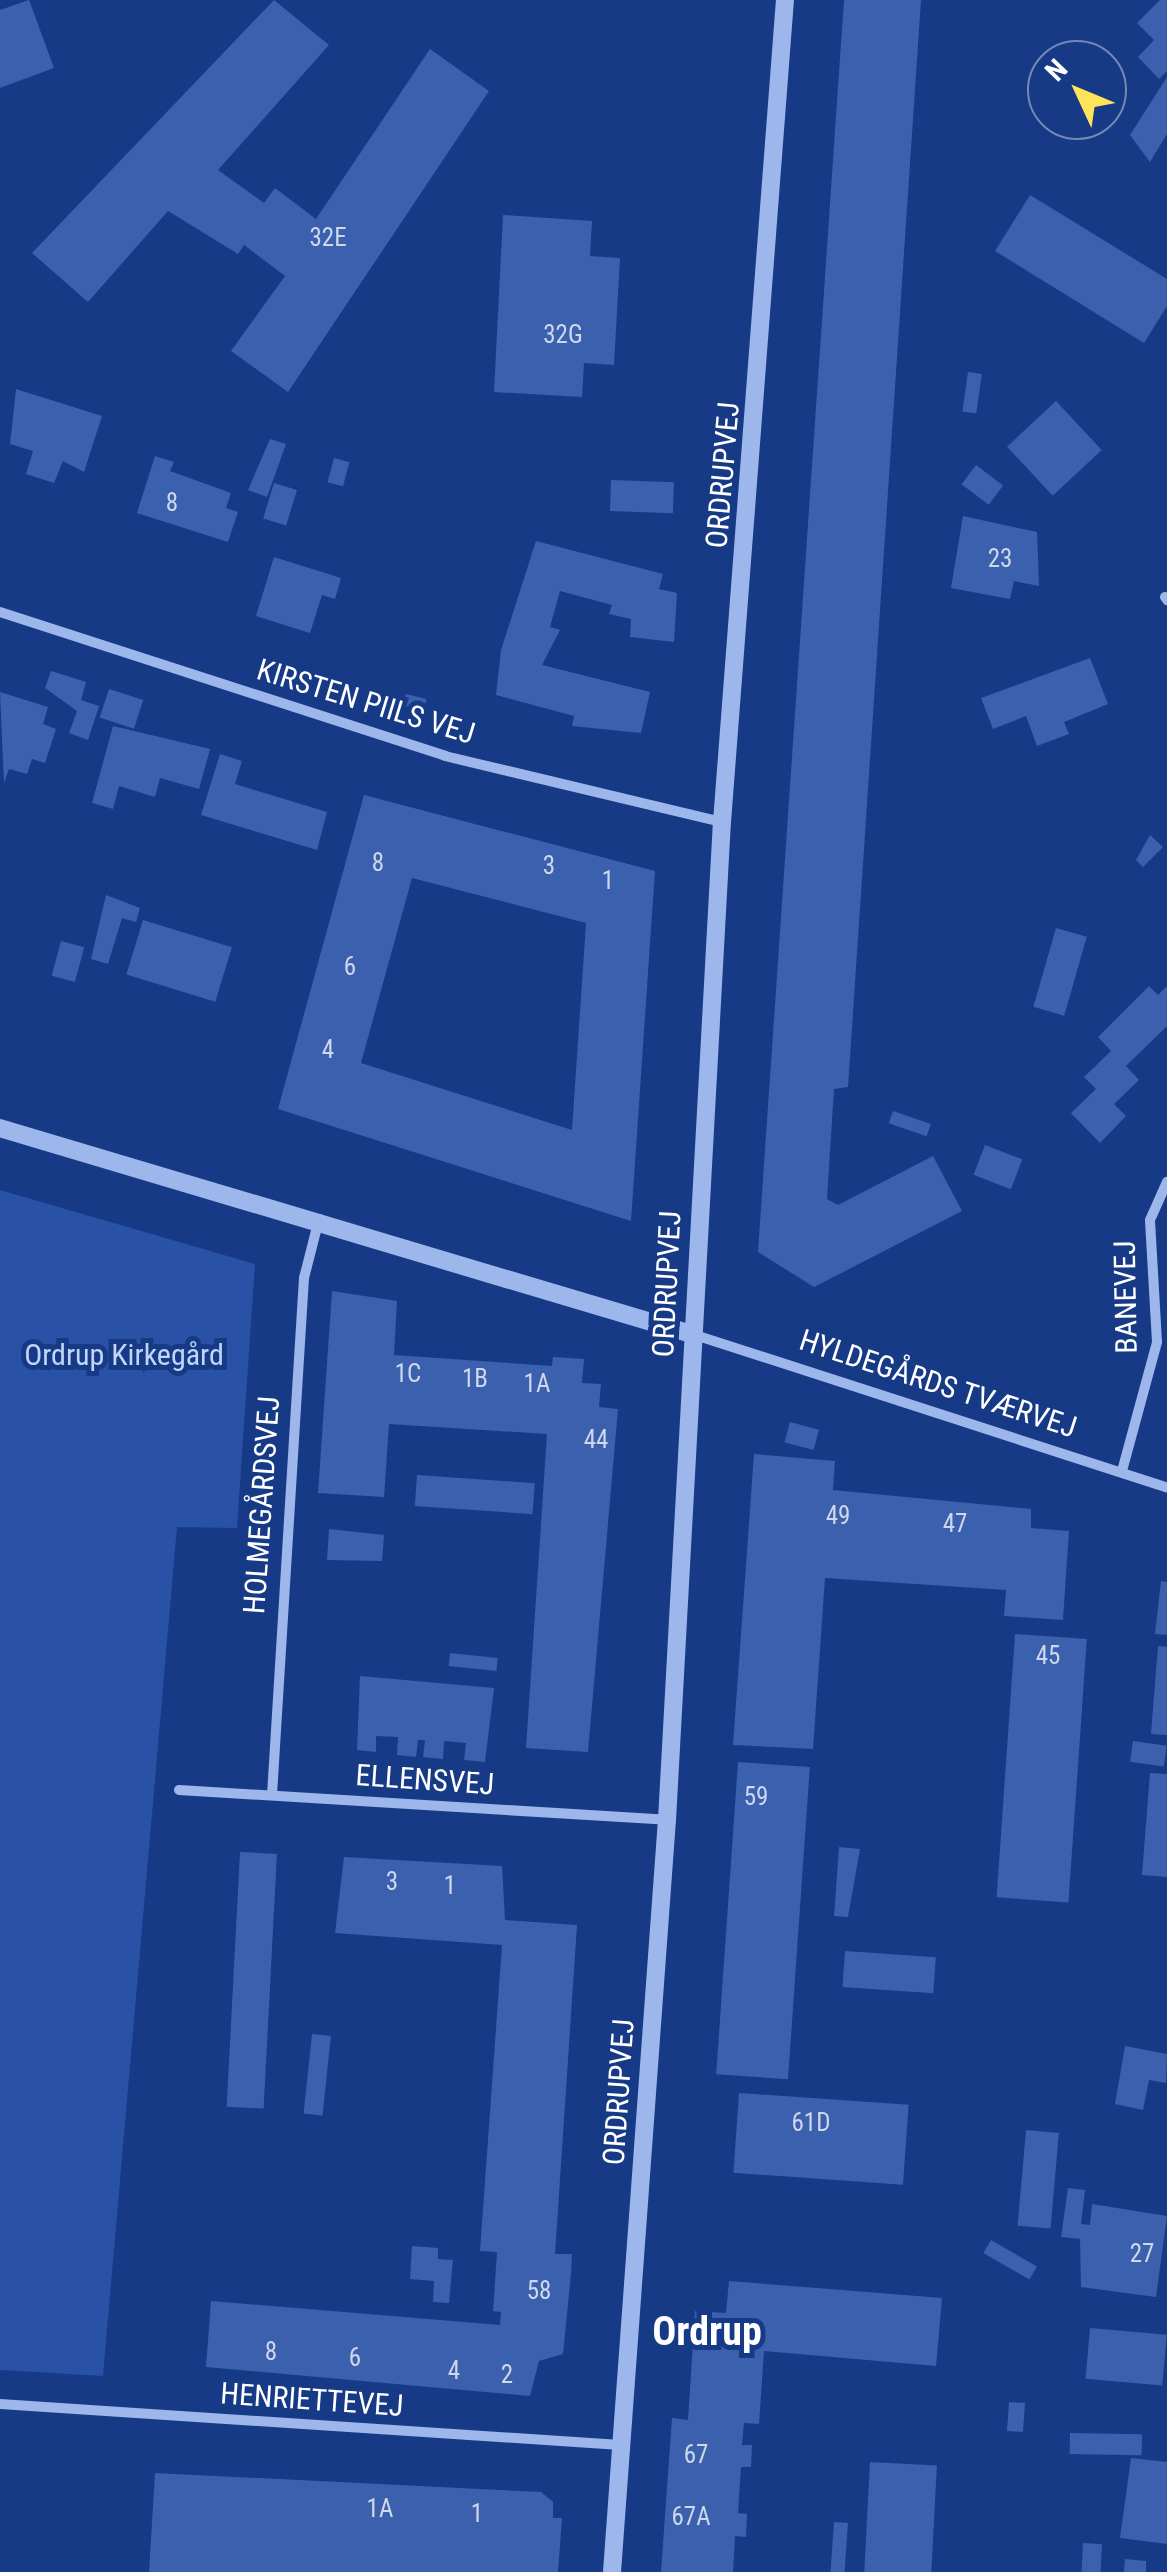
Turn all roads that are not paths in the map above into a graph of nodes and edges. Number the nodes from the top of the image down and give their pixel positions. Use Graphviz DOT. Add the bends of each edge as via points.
graph roads {
  1 [pos="785,0"];
  2 [pos="0,612"];
  3 [pos="722,822"];
  4 [pos="0,1128"];
  5 [pos="1167,1182"];
  6 [pos="319,1220"];
  7 [pos="692,1334"];
  8 [pos="1122,1471"];
  9 [pos="1167,1487"];
  10 [pos="179,1790"];
  11 [pos="272,1796"];
  12 [pos="667,1820"];
  13 [pos="0,2404"];
  14 [pos="621,2445"];
  15 [pos="612,2572"];
  1 -- 3 [label="street, ORDRUPVEJ"];
  2 -- 3 [label="street, KIRSTEN PIILS VEJ" via="445,756"];
  3 -- 7 [label="street, ORDRUPVEJ"];
  4 -- 6 [label="street"];
  5 -- 8 [label="street, BANEVEJ" via="1150,1220 1156,1342"];
  6 -- 7 [label="street"];
  6 -- 11 [label="street, HOLMEGÅRDSVEJ" via="304,1278"];
  7 -- 8 [label="street, HYLDEGÅRDS TVÆRVEJ"];
  7 -- 12 [label="street, ORDRUPVEJ"];
  8 -- 9 [label="street, HYLDEGÅRDS TVÆRVEJ"];
  10 -- 11 [label="street, ELLENSVEJ"];
  11 -- 12 [label="street, ELLENSVEJ"];
  12 -- 14 [label="street, ORDRUPVEJ"];
  13 -- 14 [label="street, HENRIETTEVEJ"];
  14 -- 15 [label="street, ORDRUPVEJ"];
}
